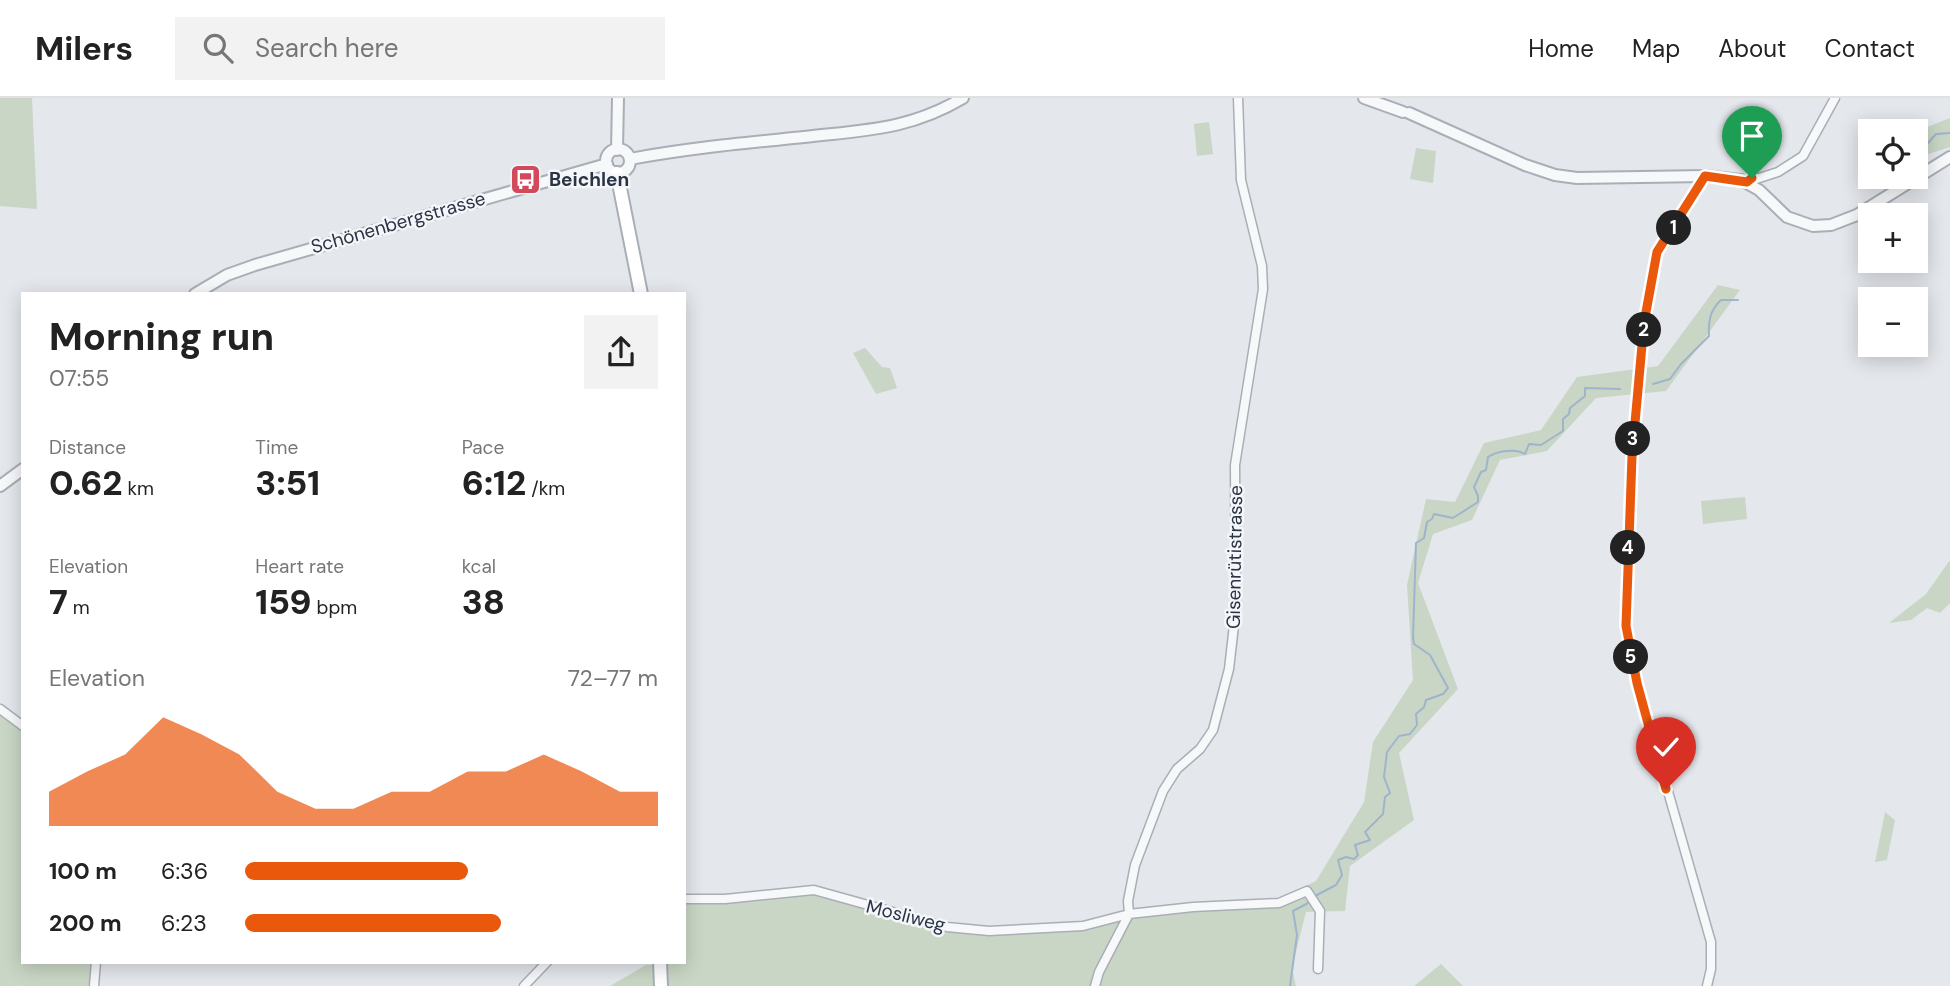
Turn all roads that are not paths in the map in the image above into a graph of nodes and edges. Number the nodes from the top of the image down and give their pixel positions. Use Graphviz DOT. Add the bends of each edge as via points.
graph roads {
  1 [pos="618,98"];
  2 [pos="963,98"];
  3 [pos="1238,98"];
  4 [pos="1364,98"];
  5 [pos="1835,98"];
  6 [pos="617,149"];
  7 [pos="1950,157"];
  8 [pos="630,159"];
  9 [pos="612,168"];
  10 [pos="1705,176"];
  11 [pos="1747,182"];
  12 [pos="198,292"];
  13 [pos="642,292"];
  14 [pos="21,470"];
  15 [pos="0,486"];
  16 [pos="0,709"];
  17 [pos="21,725"];
  18 [pos="686,899"];
  19 [pos="1129,914"];
  20 [pos="96,964"];
  21 [pos="545,964"];
  22 [pos="660,964"];
  23 [pos="1318,969"];
  24 [pos="94,986"];
  25 [pos="524,986"];
  26 [pos="661,986"];
  27 [pos="1095,986"];
  28 [pos="1707,986"];
  1 -- 6 [label="street"];
  2 -- 8 [label="street" via="929,117 891,127"];
  3 -- 19 [label="street, Gisenrütistrasse" via="1241,180 1262,266 1263,289 1235,465 1236,608 1229,669 1213,730 1163,791 1135,865"];
  4 -- 10 [label="street" via="1555,175 1596,179"];
  5 -- 11 [label="street" via="1803,156 1778,172"];
  6 -- 8 [label="street"];
  6 -- 9 [label="street" via="609,154"];
  7 -- 11 [label="street" via="1865,211 1825,226 1794,221"];
  8 -- 9 [label="street" via="627,169"];
  9 -- 12 [label="street, Schönenbergstrasse" via="255,265"];
  9 -- 13 [label="main road"];
  10 -- 11 [label="street"];
  10 -- 28 [label="street" via="1657,252 1644,323 1632,456 1626,608 1637,683 1711,942"];
  14 -- 15 [label="street"];
  16 -- 17 [label="street"];
  18 -- 19 [label="street, Mosliweg" via="814,890 947,927 989,931 1083,926"];
  19 -- 23 [label="street, Mosliweg" via="1279,903 1307,891 1320,911"];
  19 -- 27 [label="street, Gisenrütistrasse"];
  20 -- 24 [label="street"];
  21 -- 25 [label="street"];
  22 -- 26 [label="main road"];
}
